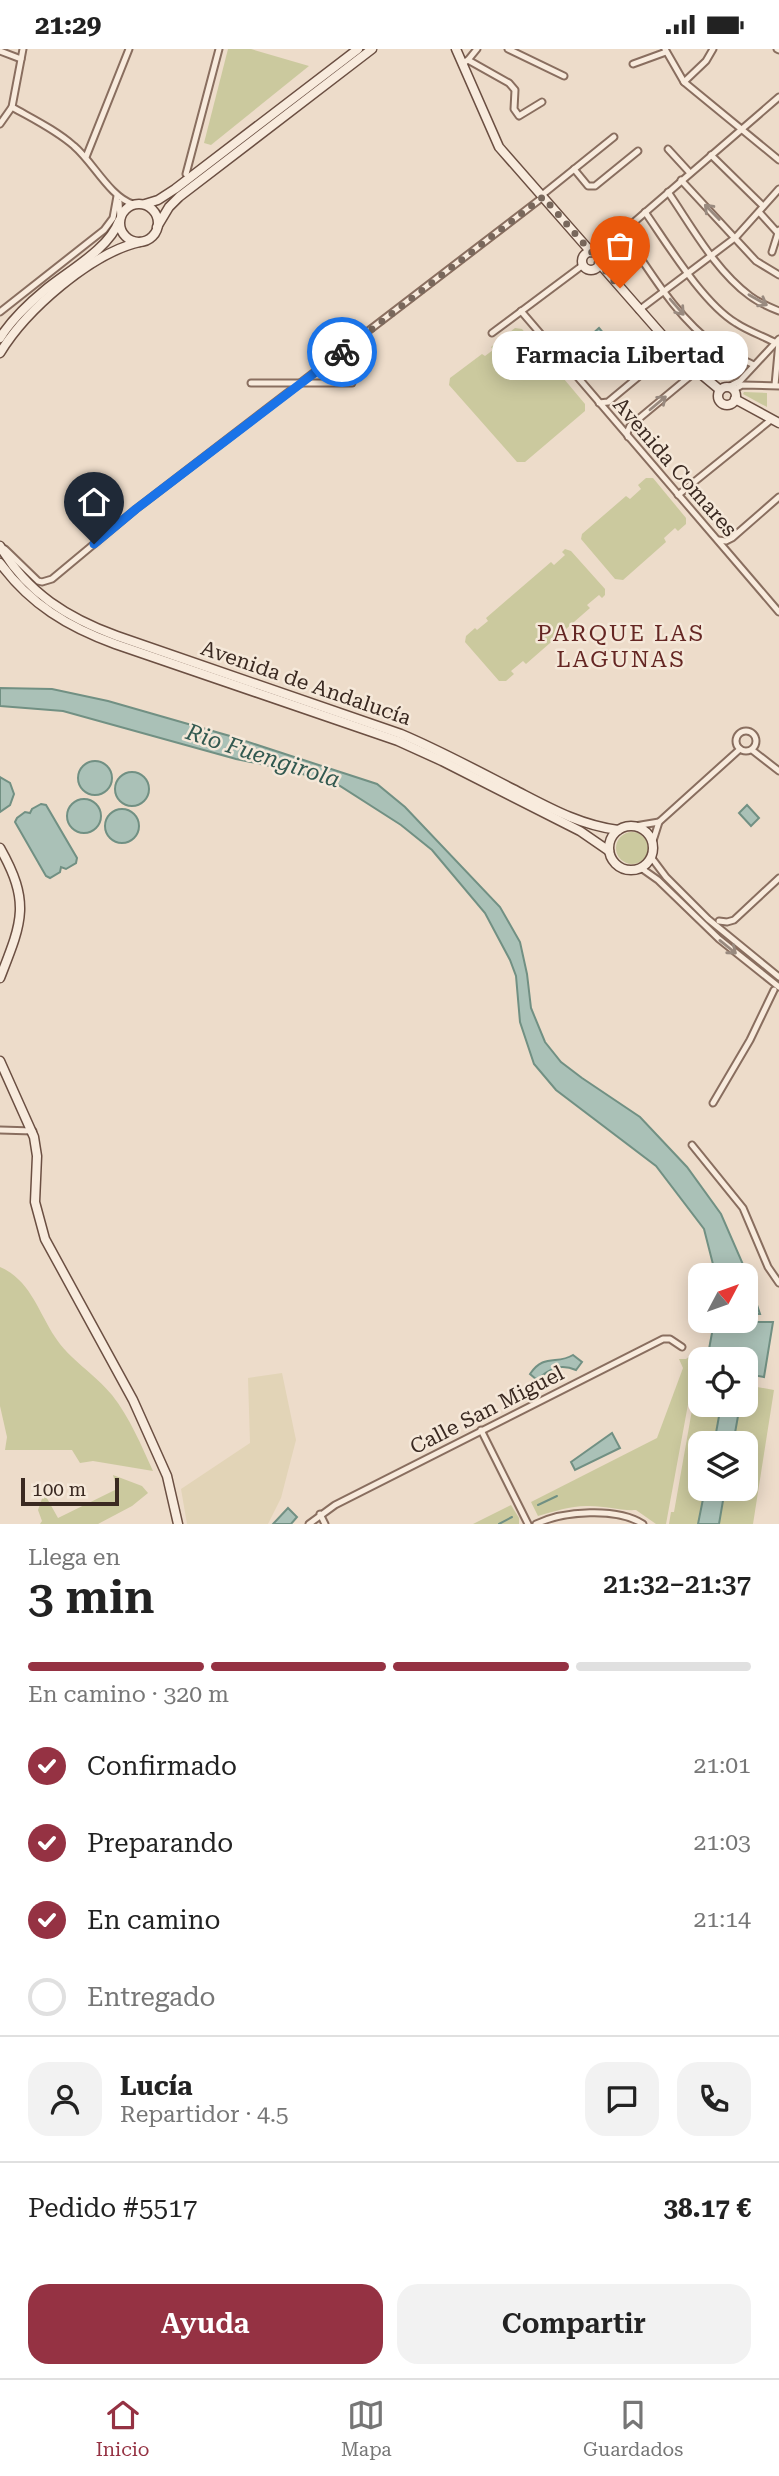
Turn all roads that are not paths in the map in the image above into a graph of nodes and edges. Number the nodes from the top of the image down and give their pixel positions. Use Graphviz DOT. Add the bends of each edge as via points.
graph roads {
  1 [pos="23,49"];
  2 [pos="130,49"];
  3 [pos="219,49"];
  4 [pos="358,49"];
  5 [pos="372,49"];
  6 [pos="449,49"];
  7 [pos="456,49"];
  8 [pos="477,49"];
  9 [pos="508,49"];
  10 [pos="713,49"];
  11 [pos="665,50"];
  12 [pos="0,51"];
  13 [pos="21,59"];
  14 [pos="465,62"];
  15 [pos="633,64"];
  16 [pos="564,76"];
  17 [pos="684,82"];
  18 [pos="779,97"];
  19 [pos="542,102"];
  20 [pos="12,107"];
  21 [pos="0,124"];
  22 [pos="742,130"];
  23 [pos="614,137"];
  24 [pos="668,149"];
  25 [pos="638,151"];
  26 [pos="711,155"];
  27 [pos="86,157"];
  28 [pos="779,160"];
  29 [pos="574,169"];
  30 [pos="690,173"];
  31 [pos="186,174"];
  32 [pos="681,180"];
  33 [pos="779,189"];
  34 [pos="668,192"];
  35 [pos="117,195"];
  36 [pos="542,196"];
  37 [pos="133,204"];
  38 [pos="145,205"];
  39 [pos="761,209"];
  40 [pos="645,212"];
  41 [pos="120,220"];
  42 [pos="157,227"];
  43 [pos="623,232"];
  44 [pos="778,232"];
  45 [pos="736,237"];
  46 [pos="140,242"];
  47 [pos="772,252"];
  48 [pos="594,253"];
  49 [pos="712,256"];
  50 [pos="599,263"];
  51 [pos="583,265"];
  52 [pos="688,274"];
  53 [pos="779,275"];
  54 [pos="664,291"];
  55 [pos="639,310"];
  56 [pos="521,311"];
  57 [pos="779,311"];
  58 [pos="0,312"];
  59 [pos="492,333"];
  60 [pos="0,338"];
  61 [pos="778,341"];
  62 [pos="673,348"];
  63 [pos="0,353"];
  64 [pos="754,366"];
  65 [pos="695,372"];
  66 [pos="251,383"];
  67 [pos="302,383"];
  68 [pos="352,383"];
  69 [pos="777,386"];
  70 [pos="727,389"];
  71 [pos="735,399"];
  72 [pos="599,403"];
  73 [pos="775,421"];
  74 [pos="628,437"];
  75 [pos="678,495"];
  76 [pos="779,496"];
  77 [pos="717,540"];
  78 [pos="0,545"];
  79 [pos="0,563"];
  80 [pos="779,612"];
  81 [pos="740,749"];
  82 [pos="752,750"];
  83 [pos="779,771"];
  84 [pos="659,823"];
  85 [pos="635,826"];
  86 [pos="618,830"];
  87 [pos="653,841"];
  88 [pos="0,848"];
  89 [pos="609,851"];
  90 [pos="652,857"];
  91 [pos="641,868"];
  92 [pos="779,878"];
  93 [pos="719,921"];
  94 [pos="779,977"];
  95 [pos="0,978"];
  96 [pos="776,989"];
  97 [pos="0,1061"];
  98 [pos="713,1103"];
  99 [pos="0,1130"];
  100 [pos="33,1131"];
  101 [pos="692,1145"];
  102 [pos="779,1283"];
  103 [pos="682,1347"];
  104 [pos="481,1430"];
  105 [pos="320,1514"];
  106 [pos="178,1524"];
  107 [pos="309,1524"];
  108 [pos="325,1524"];
  109 [pos="528,1524"];
  110 [pos="536,1524"];
  111 [pos="643,1524"];
  1 -- 13 [label="street"];
  2 -- 27 [label="street"];
  3 -- 31 [label="street"];
  4 -- 38 [label="street" via="175,190"];
  5 -- 42 [label="street" via="179,197"];
  6 -- 14 [label="street"];
  7 -- 14 [label="street"];
  8 -- 14 [label="street"];
  9 -- 16 [label="street"];
  10 -- 17 [label="street"];
  11 -- 15 [label="street"];
  11 -- 17 [label="street"];
  12 -- 13 [label="street"];
  13 -- 20 [label="street"];
  14 -- 19 [label="street" via="509,83 516,93 517,114 522,116"];
  14 -- 36 [label="street" via="499,147"];
  17 -- 22 [label="street"];
  18 -- 22 [label="street"];
  20 -- 21 [label="street"];
  20 -- 27 [label="street" via="53,130"];
  22 -- 26 [label="street"];
  22 -- 28 [label="street"];
  23 -- 29 [label="street"];
  24 -- 30 [label="street"];
  25 -- 29 [label="street" via="594,187"];
  26 -- 30 [label="street"];
  26 -- 39 [label="street"];
  27 -- 35 [label="street"];
  29 -- 36 [label="street"];
  30 -- 32 [label="street"];
  32 -- 34 [label="street"];
  45 -- 32 [label="street, one-way"];
  33 -- 39 [label="street"];
  34 -- 40 [label="street"];
  34 -- 49 [label="street"];
  35 -- 37 [label="street"];
  35 -- 41 [label="street"];
  35 -- 58 [label="street" via="113,218 104,230"];
  36 -- 48 [label="street"];
  36 -- 67 [label="street"];
  37 -- 38 [label="street"];
  37 -- 41 [label="street"];
  38 -- 42 [label="street" via="154,211"];
  39 -- 44 [label="street"];
  39 -- 45 [label="street"];
  40 -- 43 [label="street"];
  40 -- 52 [label="street"];
  41 -- 46 [label="street" via="125,236"];
  41 -- 60 [label="street" via="104,244 34,299"];
  42 -- 46 [label="street" via="151,237"];
  43 -- 48 [label="street"];
  43 -- 54 [label="street"];
  44 -- 47 [label="street"];
  45 -- 49 [label="street"];
  45 -- 53 [label="street" via="757,261"];
  46 -- 63 [label="street" via="107,254 50,296 26,317"];
  48 -- 50 [label="street"];
  48 -- 51 [label="street" via="584,255"];
  49 -- 52 [label="street"];
  49 -- 57 [label="street, one-way" via="738,286"];
  50 -- 51 [label="street" via="591,269"];
  50 -- 55 [label="street"];
  51 -- 56 [label="street"];
  52 -- 54 [label="street"];
  52 -- 61 [label="street" via="736,323"];
  54 -- 55 [label="street"];
  54 -- 64 [label="street, one-way" via="699,333"];
  55 -- 62 [label="street"];
  56 -- 59 [label="street"];
  56 -- 72 [label="street, Avenida Comares"];
  61 -- 64 [label="street"];
  61 -- 69 [label="street"];
  62 -- 65 [label="street"];
  62 -- 72 [label="street" via="608,403"];
  64 -- 70 [label="street"];
  65 -- 70 [label="street"];
  74 -- 65 [label="street, one-way" via="630,426"];
  66 -- 67 [label="street"];
  67 -- 68 [label="street"];
  67 -- 78 [label="street" via="52,579 38,581"];
  69 -- 70 [label="street"];
  70 -- 71 [label="street"];
  70 -- 71 [label="street" via="718,397 723,404"];
  71 -- 73 [label="street"];
  72 -- 74 [label="street, Avenida Comares"];
  73 -- 75 [label="street"];
  74 -- 75 [label="street, Avenida Comares"];
  75 -- 77 [label="street, Avenida Comares"];
  76 -- 77 [label="street" via="732,538"];
  77 -- 80 [label="street, Avenida Comares"];
  78 -- 86 [label="street, Avenida de Andalucía" via="15,570 37,592 80,621 401,733 570,819"];
  79 -- 89 [label="street, Avenida de Andalucía" via="31,598 74,628 398,741 580,831"];
  81 -- 82 [label="street"];
  81 -- 82 [label="street" via="738,736 747,731 756,738"];
  81 -- 84 [label="street"];
  82 -- 83 [label="street"];
  84 -- 85 [label="street"];
  84 -- 87 [label="street"];
  85 -- 86 [label="street"];
  85 -- 87 [label="street"];
  86 -- 89 [label="street"];
  87 -- 90 [label="street"];
  88 -- 95 [label="street" via="21,900 20,925"];
  89 -- 91 [label="street" via="623,869"];
  90 -- 91 [label="street"];
  90 -- 94 [label="street" via="708,919"];
  91 -- 96 [label="street, one-way"];
  92 -- 93 [label="street" via="734,920"];
  96 -- 98 [label="street"];
  97 -- 100 [label="street"];
  99 -- 100 [label="street"];
  100 -- 106 [label="street" via="35,1202 46,1239 125,1384 167,1476"];
  101 -- 102 [label="street" via="743,1208"];
  103 -- 104 [label="street, Calle San Miguel" via="663,1339"];
  104 -- 105 [label="street, Calle San Miguel"];
  104 -- 109 [label="street"];
  105 -- 107 [label="street, Calle San Miguel"];
  105 -- 108 [label="street"];
  110 -- 111 [label="street" via="578,1512"];
}
